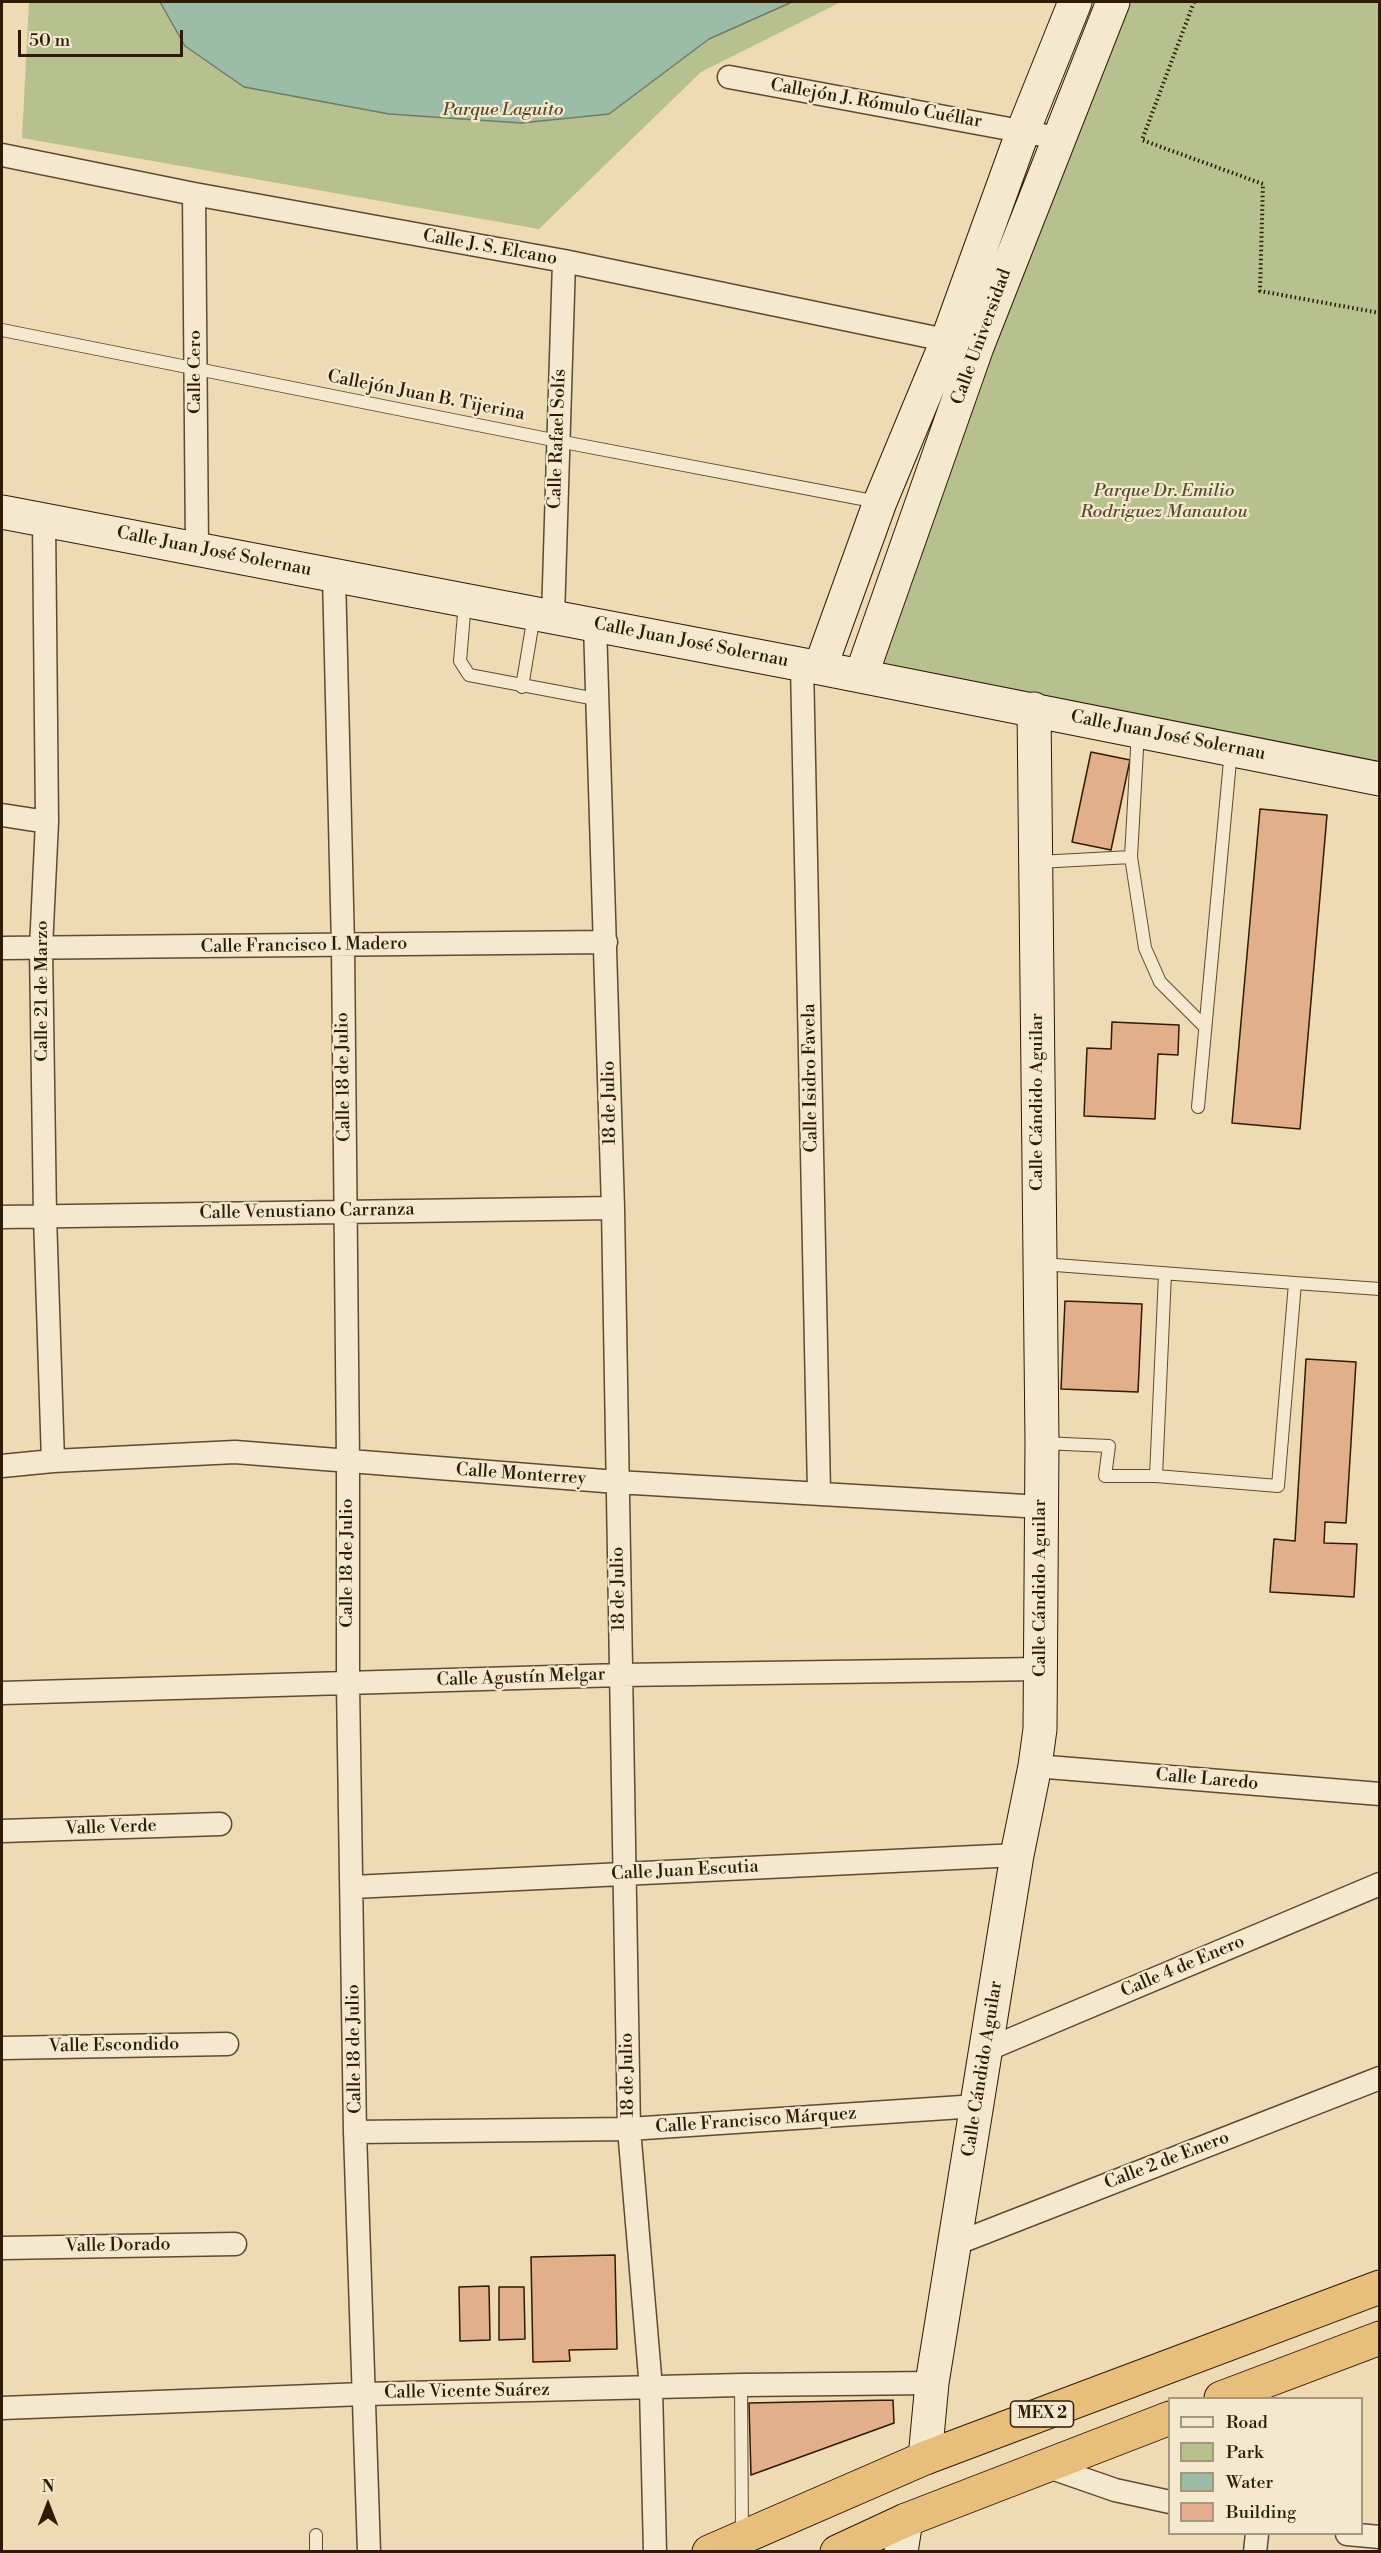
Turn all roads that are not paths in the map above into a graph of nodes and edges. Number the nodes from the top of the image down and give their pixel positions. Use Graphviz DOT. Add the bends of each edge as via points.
graph roads {
  1 [pos="1074,2"];
  2 [pos="1113,2"];
  3 [pos="729,77"];
  4 [pos="1023,131"];
  5 [pos="1058,138"];
  6 [pos="2,155"];
  7 [pos="194,194"];
  8 [pos="564,261"];
  9 [pos="2,330"];
  10 [pos="962,344"];
  11 [pos="196,369"];
  12 [pos="558,441"];
  13 [pos="880,502"];
  14 [pos="2,512"];
  15 [pos="44,520"];
  16 [pos="197,549"];
  17 [pos="334,575"];
  18 [pos="465,601"];
  19 [pos="543,615"];
  20 [pos="595,625"];
  21 [pos="811,666"];
  22 [pos="861,676"];
  23 [pos="522,687"];
  24 [pos="596,699"];
  25 [pos="1034,709"];
  26 [pos="1138,731"];
  27 [pos="1231,749"];
  28 [pos="1380,779"];
  29 [pos="2,815"];
  30 [pos="47,822"];
  31 [pos="1131,857"];
  32 [pos="1037,862"];
  33 [pos="606,942"];
  34 [pos="342,946"];
  35 [pos="2,948"];
  36 [pos="41,948"];
  37 [pos="1204,1026"];
  38 [pos="1198,1107"];
  39 [pos="613,1208"];
  40 [pos="346,1211"];
  41 [pos="45,1216"];
  42 [pos="2,1217"];
  43 [pos="1040,1264"];
  44 [pos="1165,1274"];
  45 [pos="1294,1284"];
  46 [pos="1380,1289"];
  47 [pos="1042,1443"];
  48 [pos="53,1461"];
  49 [pos="348,1462"];
  50 [pos="2,1466"];
  51 [pos="1156,1476"];
  52 [pos="617,1482"];
  53 [pos="819,1492"];
  54 [pos="1042,1507"];
  55 [pos="1040,1669"];
  56 [pos="621,1675"];
  57 [pos="348,1684"];
  58 [pos="2,1693"];
  59 [pos="1035,1766"];
  60 [pos="1380,1794"];
  61 [pos="220,1824"];
  62 [pos="2,1831"];
  63 [pos="1017,1855"];
  64 [pos="624,1874"];
  65 [pos="1380,1884"];
  66 [pos="353,1887"];
  67 [pos="228,2044"];
  68 [pos="2,2048"];
  69 [pos="986,2050"];
  70 [pos="1380,2078"];
  71 [pos="977,2106"];
  72 [pos="628,2129"];
  73 [pos="356,2132"];
  74 [pos="236,2244"];
  75 [pos="955,2244"];
  76 [pos="2,2248"];
  77 [pos="1380,2287"];
  78 [pos="1380,2338"];
  79 [pos="932,2383"];
  80 [pos="741,2385"];
  81 [pos="651,2388"];
  82 [pos="364,2394"];
  83 [pos="1224,2397"];
  84 [pos="2,2408"];
  85 [pos="1168,2419"];
  86 [pos="925,2458"];
  87 [pos="1046,2466"];
  88 [pos="1168,2502"];
  89 [pos="316,2535"];
  90 [pos="1257,2535"];
  91 [pos="1358,2535"];
  92 [pos="742,2536"];
  93 [pos="904,2536"];
  94 [pos="1380,2537"];
  95 [pos="316,2552"];
  96 [pos="369,2552"];
  97 [pos="655,2552"];
  98 [pos="709,2552"];
  99 [pos="837,2552"];
  100 [pos="1255,2552"];
  1 -- 4 [label="street, Calle Universidad"];
  2 -- 5 [label="street, Calle Universidad"];
  3 -- 4 [label="street, Callejón J. Rómulo Cuéllar"];
  4 -- 5 [label="street, Callejón J. Rómulo Cuéllar"];
  4 -- 10 [label="street, Calle Universidad"];
  5 -- 10 [label="street, Calle Universidad"];
  6 -- 7 [label="street, Calle J. S. Elcano"];
  7 -- 8 [label="street, Calle J. S. Elcano"];
  7 -- 11 [label="street, Calle Cero"];
  8 -- 10 [label="street, Calle J. S. Elcano"];
  8 -- 12 [label="street, Calle Rafael Solís"];
  9 -- 11 [label="lane, Callejón Juan B. Tijerina"];
  10 -- 13 [label="street, Calle Universidad"];
  10 -- 22 [label="street, Calle Universidad"];
  11 -- 12 [label="lane, Callejón Juan B. Tijerina"];
  11 -- 16 [label="street, Calle Cero"];
  12 -- 13 [label="lane, Callejón Juan B. Tijerina"];
  12 -- 19 [label="street, Calle Rafael Solís"];
  13 -- 21 [label="street, Calle Universidad"];
  14 -- 15 [label="street, Calle Juan José Solernau"];
  15 -- 16 [label="street, Calle Juan José Solernau"];
  15 -- 30 [label="street, Calle 21 de Marzo"];
  16 -- 17 [label="street, Calle Juan José Solernau"];
  17 -- 18 [label="street, Calle Juan José Solernau"];
  17 -- 34 [label="street, Calle 18 de Julio"];
  18 -- 19 [label="street, Calle Juan José Solernau"];
  18 -- 23 [label="lane" via="459,661 469,675"];
  19 -- 20 [label="street, Calle Juan José Solernau"];
  19 -- 23 [label="lane"];
  20 -- 21 [label="street, Calle Juan José Solernau"];
  20 -- 24 [label="street, 18 de Julio"];
  21 -- 22 [label="street, Calle Juan José Solernau"];
  21 -- 53 [label="street, Calle Isidro Favela"];
  22 -- 25 [label="street, Calle Juan José Solernau"];
  23 -- 24 [label="lane"];
  24 -- 33 [label="street, 18 de Julio"];
  25 -- 26 [label="street, Calle Juan José Solernau"];
  25 -- 32 [label="street, Calle Cándido Aguilar"];
  26 -- 27 [label="street, Calle Juan José Solernau"];
  26 -- 31 [label="lane"];
  27 -- 28 [label="street, Calle Juan José Solernau"];
  27 -- 37 [label="lane"];
  29 -- 30 [label="street"];
  30 -- 36 [label="street, Calle 21 de Marzo"];
  31 -- 32 [label="lane"];
  31 -- 37 [label="lane" via="1145,948 1160,982"];
  32 -- 43 [label="street, Calle Cándido Aguilar"];
  33 -- 34 [label="street, Calle Francisco I. Madero"];
  33 -- 39 [label="street, 18 de Julio"];
  34 -- 36 [label="street, Calle Francisco I. Madero"];
  34 -- 40 [label="street, Calle 18 de Julio"];
  35 -- 36 [label="street, Calle Francisco I. Madero"];
  36 -- 41 [label="street, Calle 21 de Marzo"];
  37 -- 38 [label="lane"];
  39 -- 40 [label="street, Calle Venustiano Carranza"];
  39 -- 52 [label="street, 18 de Julio"];
  40 -- 41 [label="street, Calle Venustiano Carranza"];
  40 -- 49 [label="street, Calle 18 de Julio"];
  41 -- 42 [label="street, Calle Venustiano Carranza"];
  41 -- 48 [label="street, Calle 21 de Marzo"];
  43 -- 44 [label="lane"];
  43 -- 47 [label="street, Calle Cándido Aguilar"];
  44 -- 45 [label="lane"];
  44 -- 51 [label="lane"];
  45 -- 46 [label="lane"];
  45 -- 51 [label="lane" via="1278,1486"];
  47 -- 51 [label="lane" via="1109,1446 1105,1476"];
  47 -- 54 [label="street, Calle Cándido Aguilar"];
  48 -- 49 [label="street, Calle Monterrey" via="235,1452"];
  48 -- 50 [label="street, Calle Monterrey"];
  49 -- 52 [label="street, Calle Monterrey"];
  49 -- 57 [label="street, Calle 18 de Julio"];
  52 -- 53 [label="street, Calle Monterrey"];
  52 -- 56 [label="street, 18 de Julio"];
  53 -- 54 [label="street, Calle Monterrey"];
  54 -- 55 [label="street, Calle Cándido Aguilar"];
  55 -- 56 [label="street, Calle Agustín Melgar"];
  55 -- 59 [label="street, Calle Cándido Aguilar" via="1040,1729"];
  56 -- 57 [label="street, Calle Agustín Melgar"];
  56 -- 64 [label="street, 18 de Julio"];
  57 -- 58 [label="street, Calle Agustín Melgar"];
  57 -- 66 [label="street, Calle 18 de Julio"];
  59 -- 60 [label="street, Calle Laredo"];
  59 -- 63 [label="street, Calle Cándido Aguilar"];
  61 -- 62 [label="street, Valle Verde"];
  63 -- 64 [label="street, Calle Juan Escutia"];
  63 -- 69 [label="street, Calle Cándido Aguilar"];
  64 -- 66 [label="street, Calle Juan Escutia"];
  64 -- 72 [label="street, 18 de Julio"];
  65 -- 69 [label="street, Calle 4 de Enero"];
  66 -- 73 [label="street, Calle 18 de Julio"];
  67 -- 68 [label="street, Valle Escondido"];
  69 -- 71 [label="street, Calle Cándido Aguilar"];
  70 -- 75 [label="street, Calle 2 de Enero"];
  71 -- 72 [label="street, Calle Francisco Márquez"];
  71 -- 75 [label="street, Calle Cándido Aguilar"];
  72 -- 73 [label="street, Calle Francisco Márquez"];
  72 -- 81 [label="street, 18 de Julio"];
  73 -- 82 [label="street, Calle 18 de Julio"];
  74 -- 76 [label="street, Valle Dorado"];
  75 -- 79 [label="street, Calle Cándido Aguilar"];
  77 -- 86 [label="highway, MEX 2"];
  78 -- 83 [label="highway"];
  79 -- 80 [label="street, Calle Vicente Suárez"];
  79 -- 86 [label="street, Calle Cándido Aguilar"];
  80 -- 81 [label="street, Calle Vicente Suárez"];
  80 -- 92 [label="lane"];
  81 -- 82 [label="street, Calle Vicente Suárez"];
  81 -- 97 [label="street, 18 de Julio"];
  82 -- 84 [label="street, Calle Vicente Suárez"];
  82 -- 96 [label="street, Calle 18 de Julio"];
  85 -- 87 [label="highway, MEX 2"];
  86 -- 92 [label="highway, MEX 2"];
  87 -- 88 [label="street" via="1114,2490"];
  87 -- 93 [label="highway, MEX 2"];
  89 -- 95 [label="lane"];
  90 -- 100 [label="street"];
  91 -- 94 [label="street"];
  92 -- 98 [label="highway, MEX 2"];
  93 -- 99 [label="highway, MEX 2"];
}
